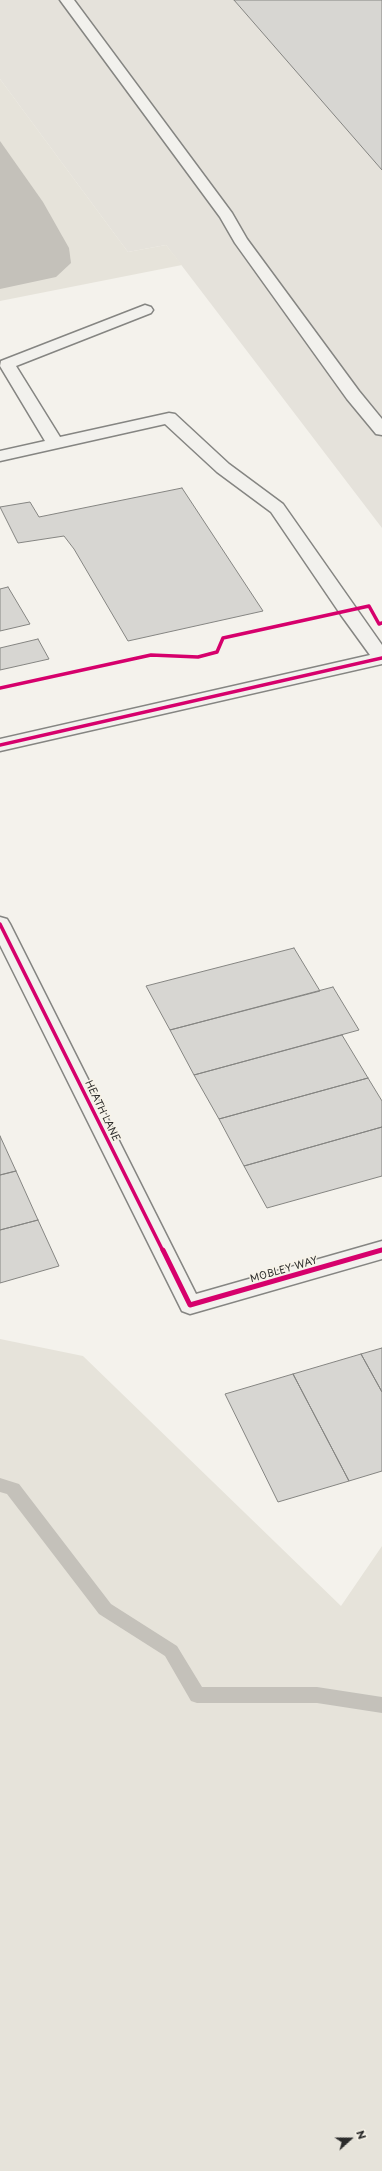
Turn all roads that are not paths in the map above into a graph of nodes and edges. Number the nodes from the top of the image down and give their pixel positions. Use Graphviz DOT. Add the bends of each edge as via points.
graph roads {
  1 [pos="67,0"];
  2 [pos="145,310"];
  3 [pos="382,430"];
  4 [pos="55,444"];
  5 [pos="0,456"];
  6 [pos="382,658"];
  7 [pos="0,745"];
  8 [pos="0,924"];
  9 [pos="382,1250"];
  10 [pos="190,1305"];
  1 -- 3 [label="street" via="227,216 240,240 348,388"];
  2 -- 4 [label="street" via="7,364"];
  4 -- 5 [label="street"];
  4 -- 6 [label="street" via="170,418 223,468 277,508"];
  6 -- 7 [label="street"];
  8 -- 10 [label="street, HEATH LANE"];
  9 -- 10 [label="street, MOBLEY WAY"];
}
